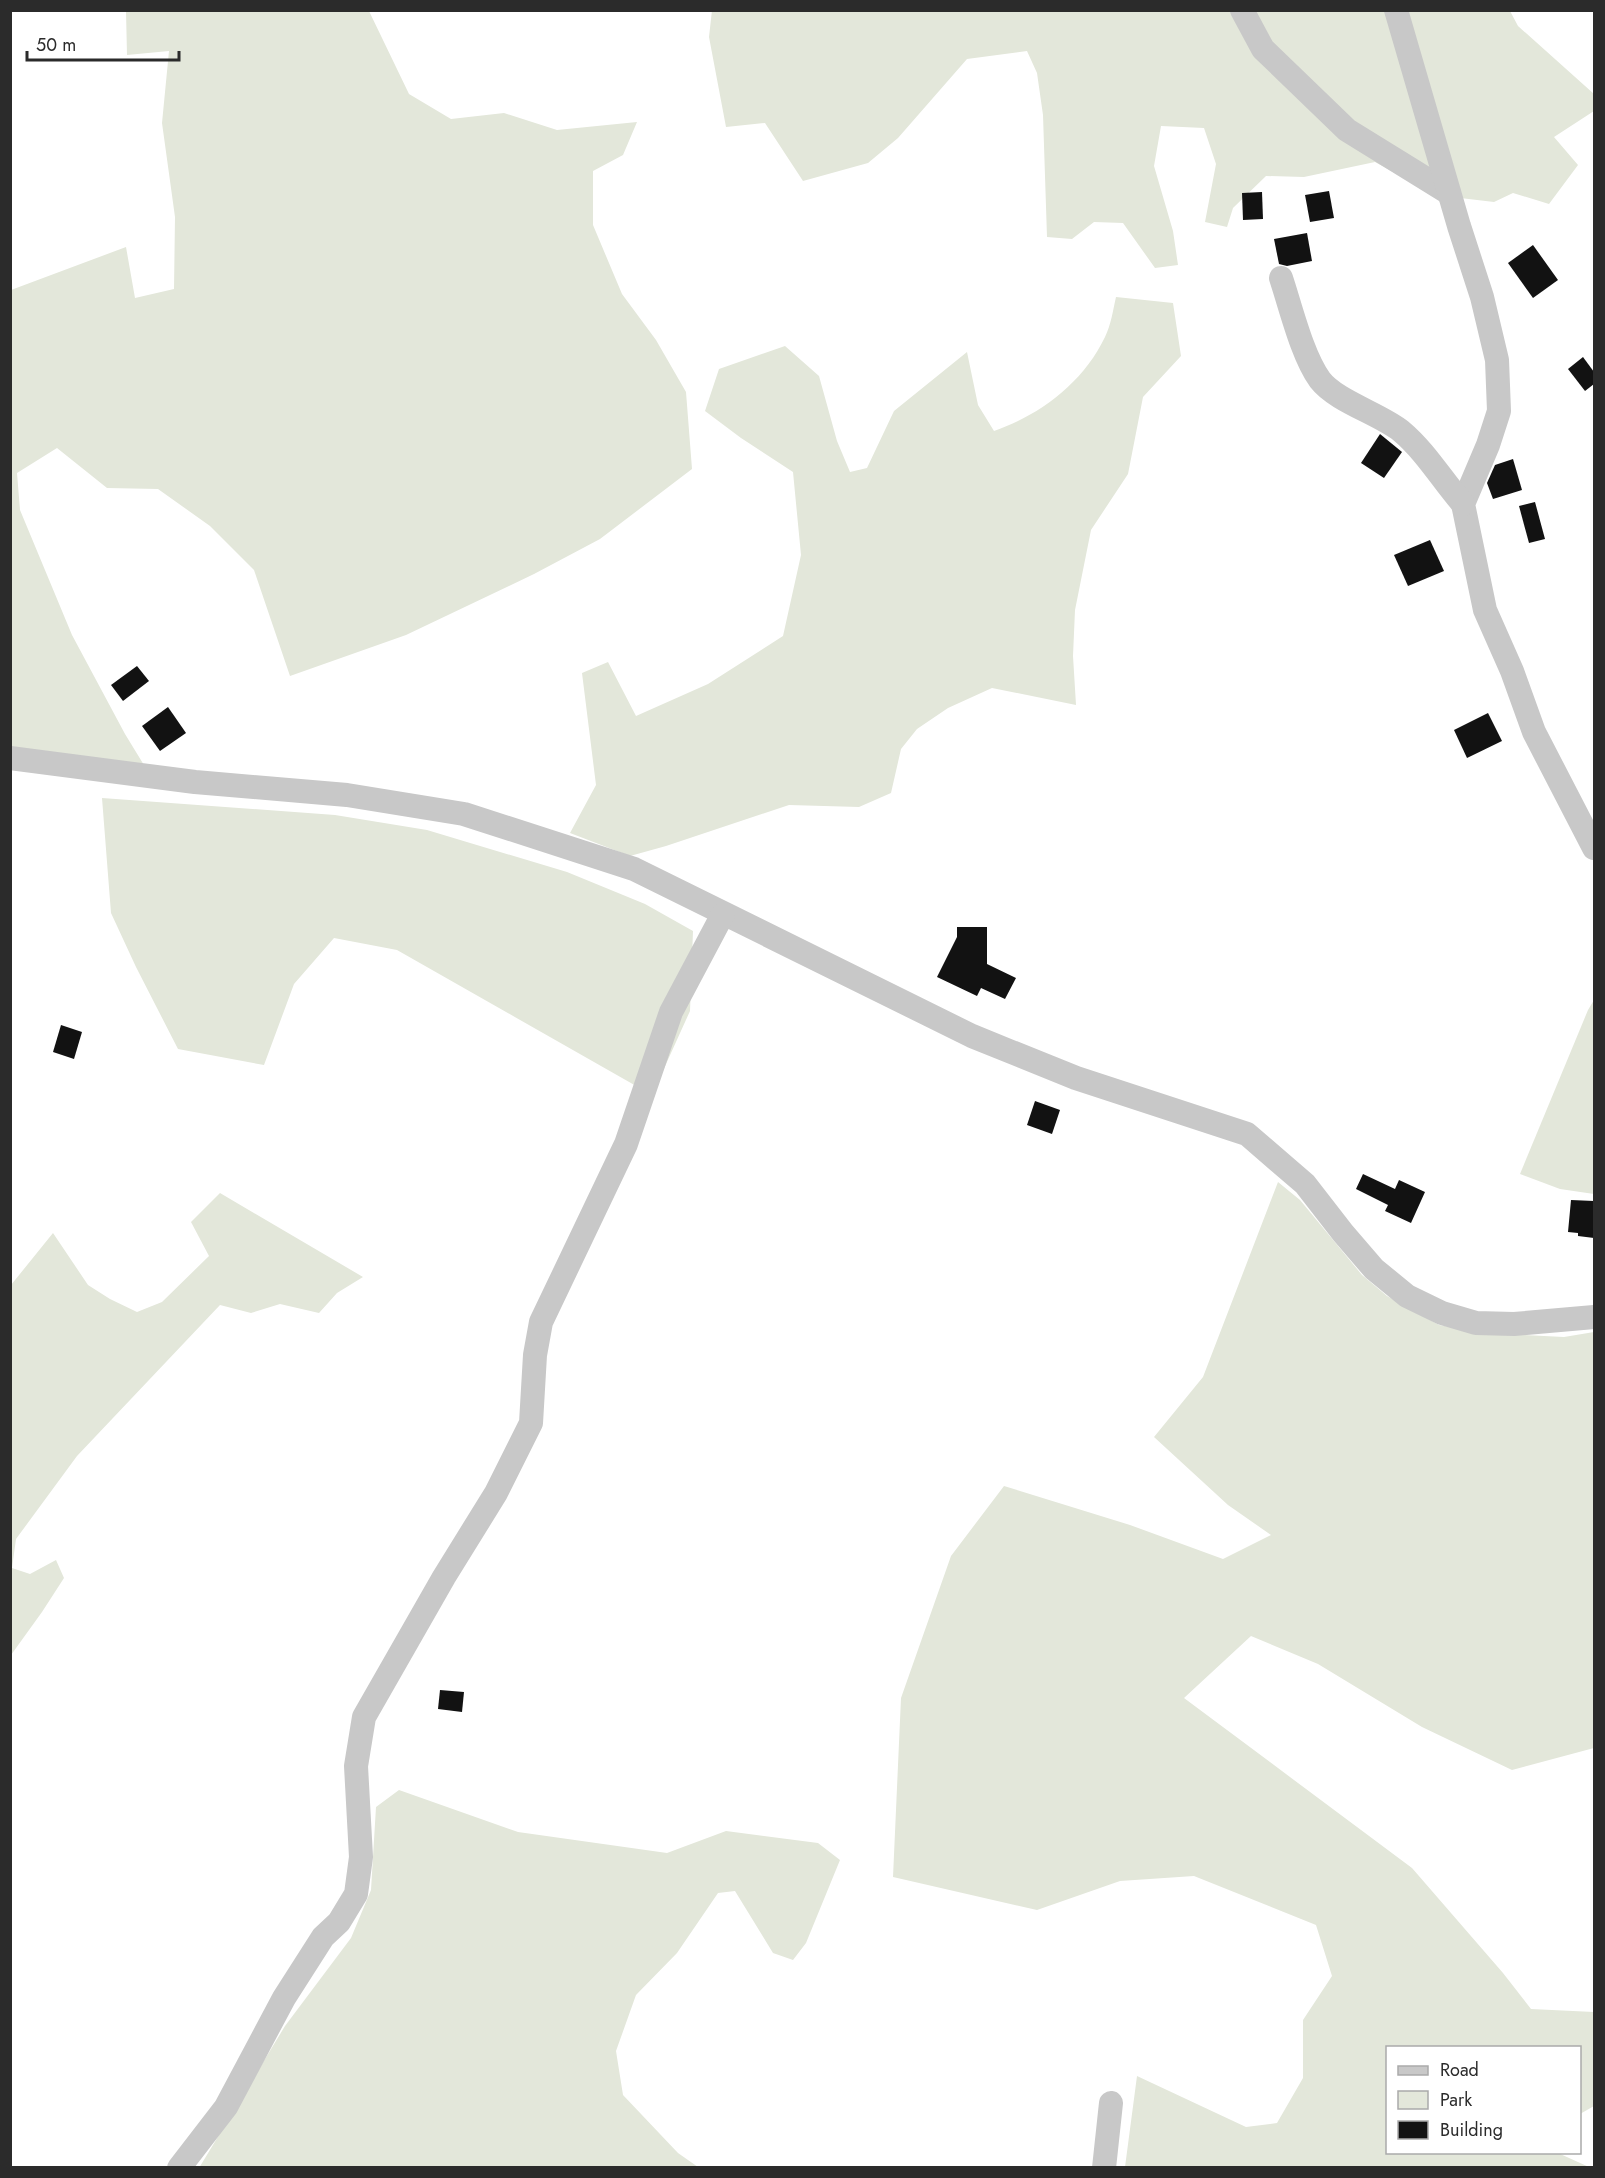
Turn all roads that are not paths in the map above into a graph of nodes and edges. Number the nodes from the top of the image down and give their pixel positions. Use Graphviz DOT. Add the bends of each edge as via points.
graph roads {
  1 [pos="1242,10"];
  2 [pos="1396,10"];
  3 [pos="1449,193"];
  4 [pos="1281,278"];
  5 [pos="1463,504"];
  6 [pos="10,758"];
  7 [pos="1594,848"];
  8 [pos="723,914"];
  9 [pos="1594,1317"];
  10 [pos="1111,2103"];
  11 [pos="179,2168"];
  12 [pos="1104,2168"];
  1 -- 3 [label="street" via="1263,49 1347,130"];
  2 -- 3 [label="street"];
  3 -- 5 [label="street" via="1497,360 1499,411"];
  4 -- 5 [label="street" via="1311,366 1322,383 1400,430 1429,458"];
  5 -- 7 [label="street" via="1485,610 1534,732"];
  6 -- 8 [label="street" via="195,782 347,795 464,814 634,869"];
  8 -- 9 [label="street" via="972,1036 1076,1078 1247,1134 1305,1184 1374,1269 1407,1296 1442,1313 1476,1323"];
  8 -- 11 [label="street" via="671,1012 626,1144 541,1322 531,1424 496,1493 364,1717 356,1766 361,1857 356,1894 284,1998 226,2107"];
  10 -- 12 [label="street"];
}
